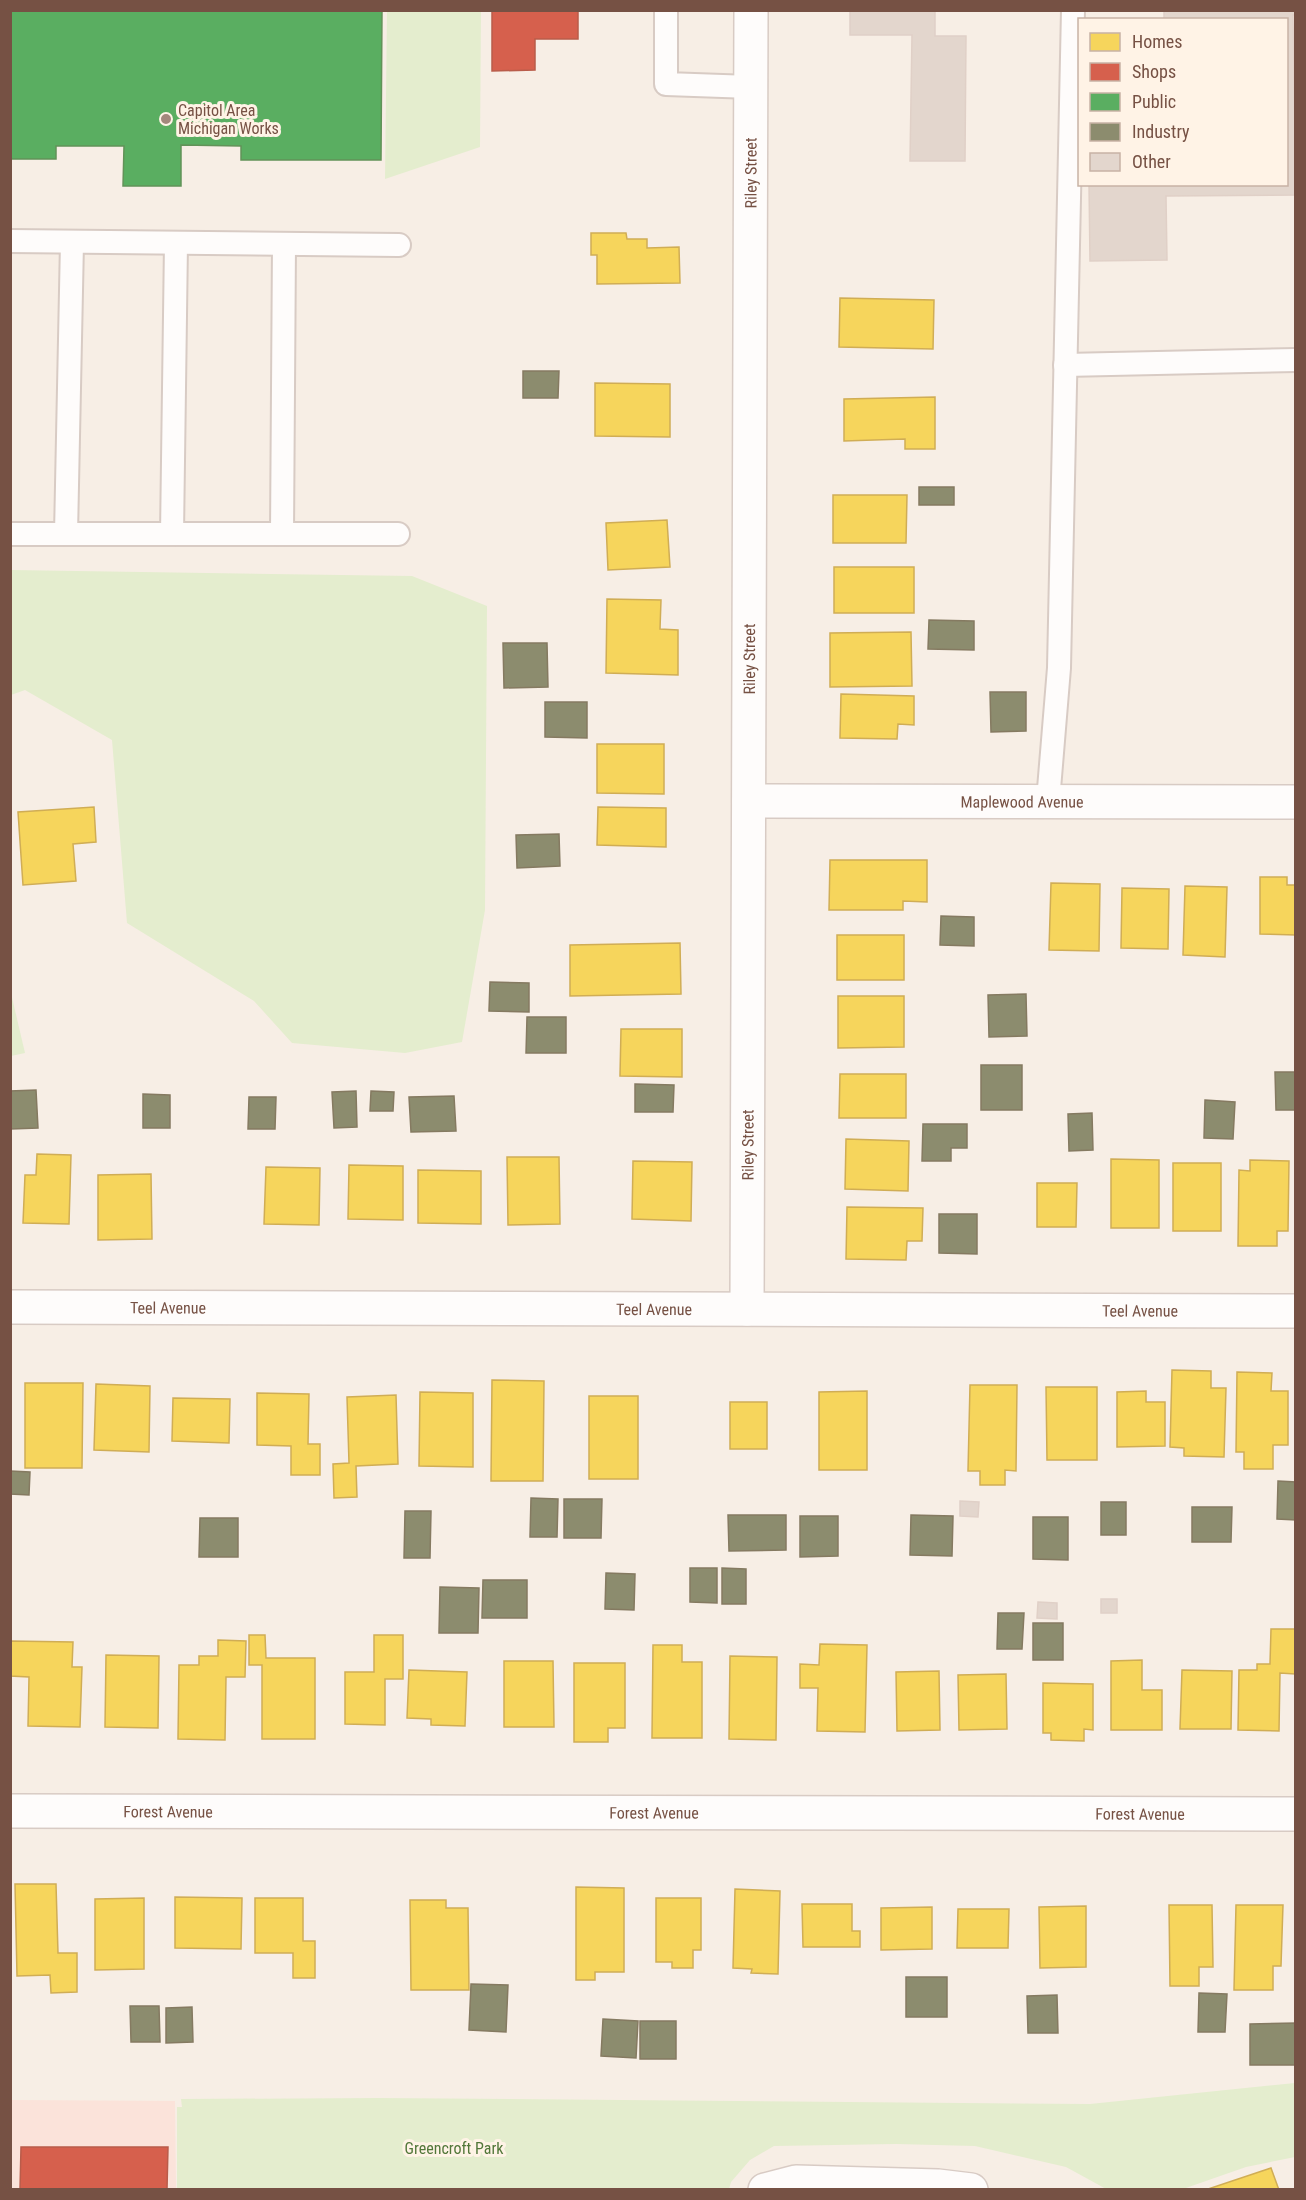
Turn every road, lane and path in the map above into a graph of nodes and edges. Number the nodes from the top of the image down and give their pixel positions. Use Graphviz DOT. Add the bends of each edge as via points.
graph roads {
  1 [pos="666,10"];
  2 [pos="751,10"];
  3 [pos="1073,10"];
  4 [pos="751,87"];
  5 [pos="10,241"];
  6 [pos="72,242"];
  7 [pos="176,243"];
  8 [pos="284,244"];
  9 [pos="399,245"];
  10 [pos="1296,360"];
  11 [pos="1065,364"];
  12 [pos="10,534"];
  13 [pos="66,534"];
  14 [pos="172,534"];
  15 [pos="282,534"];
  16 [pos="398,534"];
  17 [pos="749,801"];
  18 [pos="1048,801"];
  19 [pos="1296,802"];
  20 [pos="10,1307"];
  21 [pos="747,1309"];
  22 [pos="1296,1311"];
  23 [pos="10,1811"];
  24 [pos="1296,1814"];
  25 [pos="765,2190"];
  26 [pos="970,2190"];
  1 -- 4 [label="lane" via="666,84"];
  2 -- 4 [label="street, Riley Street"];
  3 -- 11 [label="lane"];
  4 -- 17 [label="street, Riley Street"];
  5 -- 6 [label="lane"];
  6 -- 7 [label="lane"];
  6 -- 13 [label="lane"];
  7 -- 8 [label="lane"];
  7 -- 14 [label="lane"];
  8 -- 9 [label="lane"];
  8 -- 15 [label="lane"];
  10 -- 11 [label="lane"];
  11 -- 18 [label="lane" via="1059,668"];
  12 -- 13 [label="lane"];
  13 -- 14 [label="lane"];
  14 -- 15 [label="lane"];
  15 -- 16 [label="lane"];
  17 -- 18 [label="street, Maplewood Avenue"];
  17 -- 21 [label="street, Riley Street"];
  18 -- 19 [label="street, Maplewood Avenue"];
  20 -- 21 [label="street, Teel Avenue"];
  21 -- 22 [label="street, Teel Avenue"];
  23 -- 24 [label="street, Forest Avenue"];
  25 -- 26 [label="street" via="796,2182"];
}
